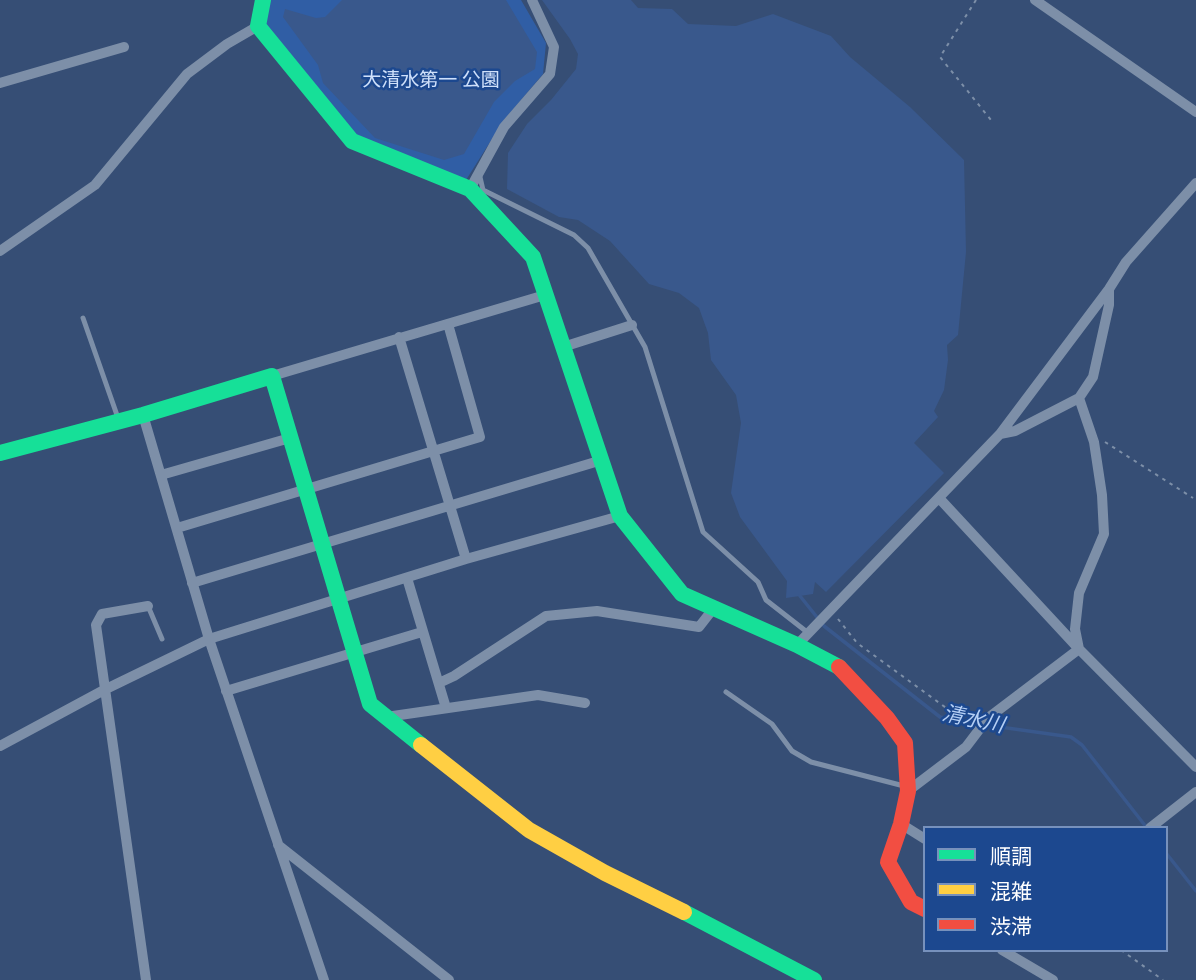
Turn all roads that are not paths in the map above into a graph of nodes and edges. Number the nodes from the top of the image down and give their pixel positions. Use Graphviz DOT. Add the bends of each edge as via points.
graph roads {
  1 [pos="263,0"];
  2 [pos="532,0"];
  3 [pos="1035,0"];
  4 [pos="258,26"];
  5 [pos="124,47"];
  6 [pos="0,83"];
  7 [pos="1196,112"];
  8 [pos="480,168"];
  9 [pos="1196,183"];
  10 [pos="470,189"];
  11 [pos="0,251"];
  12 [pos="1109,289"];
  13 [pos="545,295"];
  14 [pos="83,318"];
  15 [pos="448,324"];
  16 [pos="632,325"];
  17 [pos="399,337"];
  18 [pos="563,347"];
  19 [pos="272,376"];
  20 [pos="1079,398"];
  21 [pos="143,415"];
  22 [pos="119,421"];
  23 [pos="999,434"];
  24 [pos="290,438"];
  25 [pos="433,451"];
  26 [pos="0,453"];
  27 [pos="602,460"];
  28 [pos="161,475"];
  29 [pos="306,490"];
  30 [pos="939,498"];
  31 [pos="451,505"];
  32 [pos="620,516"];
  33 [pos="177,528"];
  34 [pos="322,544"];
  35 [pos="466,559"];
  36 [pos="407,578"];
  37 [pos="192,583"];
  38 [pos="337,598"];
  39 [pos="148,606"];
  40 [pos="713,609"];
  41 [pos="422,632"];
  42 [pos="805,635"];
  43 [pos="162,639"];
  44 [pos="209,639"];
  45 [pos="1079,649"];
  46 [pos="355,652"];
  47 [pos="439,683"];
  48 [pos="104,690"];
  49 [pos="226,691"];
  50 [pos="726,692"];
  51 [pos="585,703"];
  52 [pos="446,708"];
  53 [pos="386,717"];
  54 [pos="0,746"];
  55 [pos="1196,767"];
  56 [pos="908,789"];
  57 [pos="1196,792"];
  58 [pos="901,824"];
  59 [pos="1152,826"];
  60 [pos="923,838"];
  61 [pos="278,845"];
  62 [pos="923,908"];
  63 [pos="1005,952"];
  64 [pos="146,980"];
  65 [pos="324,980"];
  66 [pos="449,980"];
  67 [pos="814,980"];
  68 [pos="1053,980"];
  1 -- 4 [label="street"];
  2 -- 8 [label="street" via="554,47 550,74 504,128"];
  3 -- 7 [label="street"];
  4 -- 10 [label="street" via="352,141"];
  4 -- 11 [label="street" via="187,74 95,185"];
  5 -- 6 [label="street"];
  8 -- 10 [label="street"];
  8 -- 16 [label="lane" via="483,190 574,235 589,248"];
  9 -- 12 [label="street" via="1126,262"];
  10 -- 13 [label="street" via="533,257"];
  12 -- 20 [label="street" via="1093,377"];
  12 -- 23 [label="street"];
  13 -- 15 [label="street"];
  13 -- 18 [label="street"];
  14 -- 22 [label="lane"];
  15 -- 17 [label="street"];
  15 -- 25 [label="street" via="480,437"];
  16 -- 18 [label="street"];
  16 -- 42 [label="lane" via="645,347 703,532 758,582 766,600"];
  17 -- 19 [label="street"];
  17 -- 25 [label="street"];
  18 -- 27 [label="street"];
  19 -- 21 [label="street"];
  19 -- 24 [label="street"];
  20 -- 23 [label="street" via="1015,431"];
  20 -- 45 [label="street" via="1094,442 1104,534 1079,593 1075,629"];
  21 -- 22 [label="street"];
  21 -- 28 [label="street"];
  22 -- 26 [label="street"];
  23 -- 30 [label="street"];
  24 -- 28 [label="street"];
  24 -- 29 [label="street"];
  25 -- 29 [label="street"];
  25 -- 31 [label="street"];
  27 -- 31 [label="street"];
  27 -- 32 [label="street"];
  28 -- 33 [label="street"];
  29 -- 33 [label="street"];
  29 -- 34 [label="street"];
  30 -- 42 [label="street"];
  30 -- 45 [label="street"];
  31 -- 34 [label="street"];
  31 -- 35 [label="street"];
  32 -- 35 [label="street"];
  32 -- 40 [label="street" via="682,594"];
  33 -- 37 [label="street"];
  34 -- 37 [label="street"];
  34 -- 38 [label="street"];
  35 -- 36 [label="street"];
  36 -- 38 [label="street"];
  36 -- 41 [label="street"];
  37 -- 44 [label="street"];
  38 -- 44 [label="street"];
  38 -- 46 [label="street"];
  39 -- 43 [label="lane"];
  39 -- 48 [label="street" via="98,618"];
  40 -- 42 [label="street"];
  40 -- 47 [label="street" via="699,627 597,611 546,616"];
  41 -- 46 [label="street"];
  41 -- 47 [label="street"];
  42 -- 56 [label="street" via="842,668 905,743"];
  44 -- 48 [label="street"];
  44 -- 49 [label="street"];
  45 -- 55 [label="street"];
  45 -- 56 [label="street" via="988,718 966,747"];
  46 -- 49 [label="street"];
  46 -- 53 [label="street" via="370,704"];
  47 -- 52 [label="street"];
  48 -- 54 [label="street"];
  48 -- 64 [label="street"];
  49 -- 61 [label="street"];
  50 -- 56 [label="lane" via="772,724 792,751 811,762"];
  51 -- 52 [label="street" via="538,695"];
  52 -- 53 [label="street"];
  53 -- 67 [label="street" via="529,830"];
  56 -- 58 [label="street"];
  57 -- 59 [label="street"];
  58 -- 60 [label="street"];
  58 -- 62 [label="street" via="888,862 911,902"];
  61 -- 65 [label="street"];
  61 -- 66 [label="street"];
  63 -- 68 [label="street"];
}
